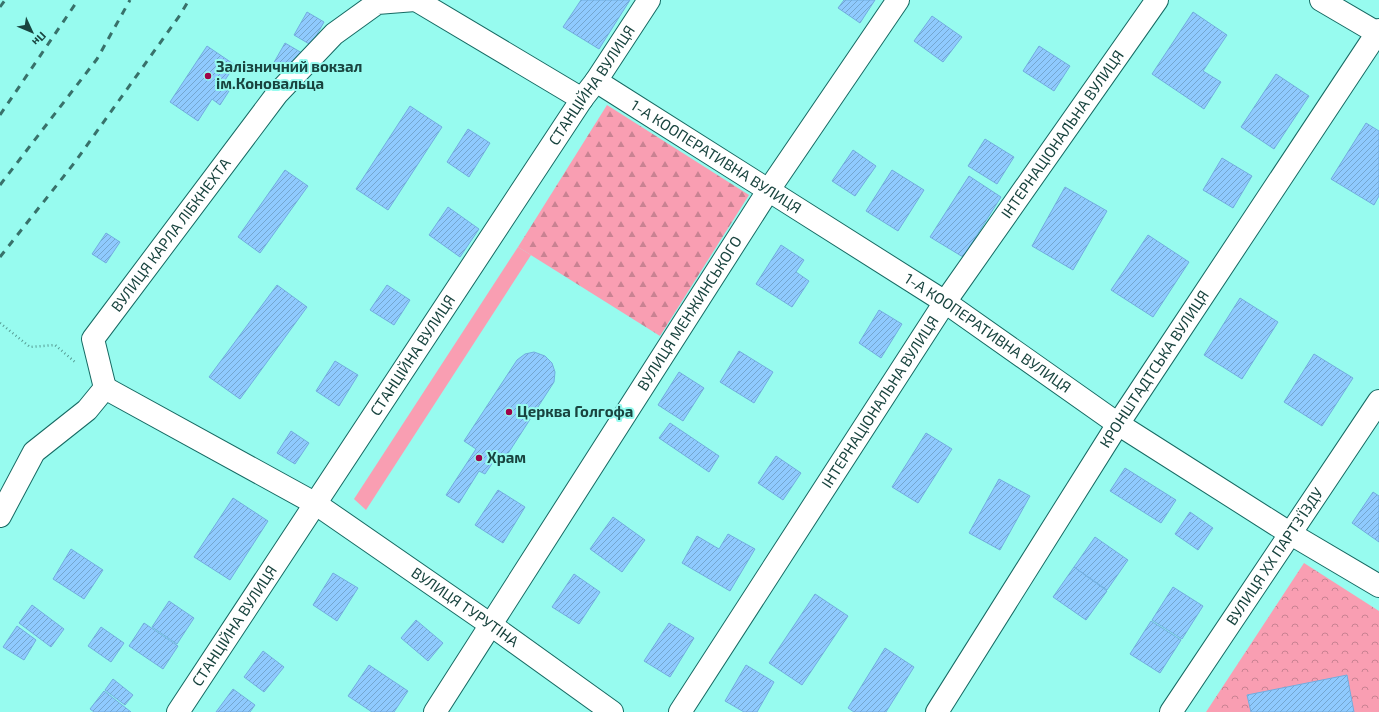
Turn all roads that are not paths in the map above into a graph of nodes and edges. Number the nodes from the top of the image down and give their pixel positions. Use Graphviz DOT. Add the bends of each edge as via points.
graph roads {
  1 [pos="415,0"];
  2 [pos="649,0"];
  3 [pos="898,0"];
  4 [pos="1157,0"];
  5 [pos="1321,0"];
  6 [pos="1378,32"];
  7 [pos="596,82"];
  8 [pos="582,99"];
  9 [pos="768,191"];
  10 [pos="944,302"];
  11 [pos="106,388"];
  12 [pos="1379,401"];
  13 [pos="1118,424"];
  14 [pos="316,504"];
  15 [pos="0,516"];
  16 [pos="1291,534"];
  17 [pos="1379,586"];
  18 [pos="491,625"];
  19 [pos="178,712"];
  20 [pos="435,712"];
  21 [pos="612,712"];
  22 [pos="680,712"];
  23 [pos="937,712"];
  24 [pos="1170,712"];
  1 -- 8 [label="street, ВУЛИЦЯ КАРЛА ЛІБКНЕХТА"];
  1 -- 11 [label="street, ВУЛИЦЯ КАРЛА ЛІБКНЕХТА" via="377,3 334,34 278,94 93,339"];
  2 -- 7 [label="street, СТАНЦІЙНА ВУЛИЦЯ"];
  3 -- 9 [label="street, ВУЛИЦЯ МЕНЖИНСЬКОГО"];
  4 -- 10 [label="street, ІНТЕРНАЦІОНАЛЬНА ВУЛИЦЯ"];
  5 -- 6 [label="street"];
  6 -- 13 [label="street, КРОНШТАДТСЬКА ВУЛИЦЯ"];
  7 -- 8 [label="street, СТАНЦІЙНА ВУЛИЦЯ"];
  7 -- 9 [label="street, 1-А КООПЕРАТИВНА ВУЛИЦЯ"];
  8 -- 14 [label="street, СТАНЦІЙНА ВУЛИЦЯ"];
  9 -- 10 [label="street, 1-А КООПЕРАТИВНА ВУЛИЦЯ"];
  9 -- 18 [label="street, ВУЛИЦЯ МЕНЖИНСЬКОГО"];
  10 -- 13 [label="street, 1-А КООПЕРАТИВНА ВУЛИЦЯ"];
  10 -- 22 [label="street, ІНТЕРНАЦІОНАЛЬНА ВУЛИЦЯ"];
  11 -- 14 [label="street, ВУЛИЦЯ ТУРУТІНА"];
  11 -- 15 [label="street" via="87,410 34,452"];
  12 -- 16 [label="street, ВУЛИЦЯ XX ПАРТЗ'ЇЗДУ"];
  13 -- 16 [label="street, 1-А КООПЕРАТИВНА ВУЛИЦЯ"];
  13 -- 23 [label="street, КРОНШТАДТСЬКА ВУЛИЦЯ"];
  14 -- 18 [label="street, ВУЛИЦЯ ТУРУТІНА"];
  14 -- 19 [label="street, СТАНЦІЙНА ВУЛИЦЯ"];
  16 -- 17 [label="street, 1-А КООПЕРАТИВНА ВУЛИЦЯ"];
  16 -- 24 [label="street, ВУЛИЦЯ XX ПАРТЗ'ЇЗДУ"];
  18 -- 20 [label="street, ВУЛИЦЯ МЕНЖИНСЬКОГО"];
  18 -- 21 [label="street, ВУЛИЦЯ ТУРУТІНА"];
}
